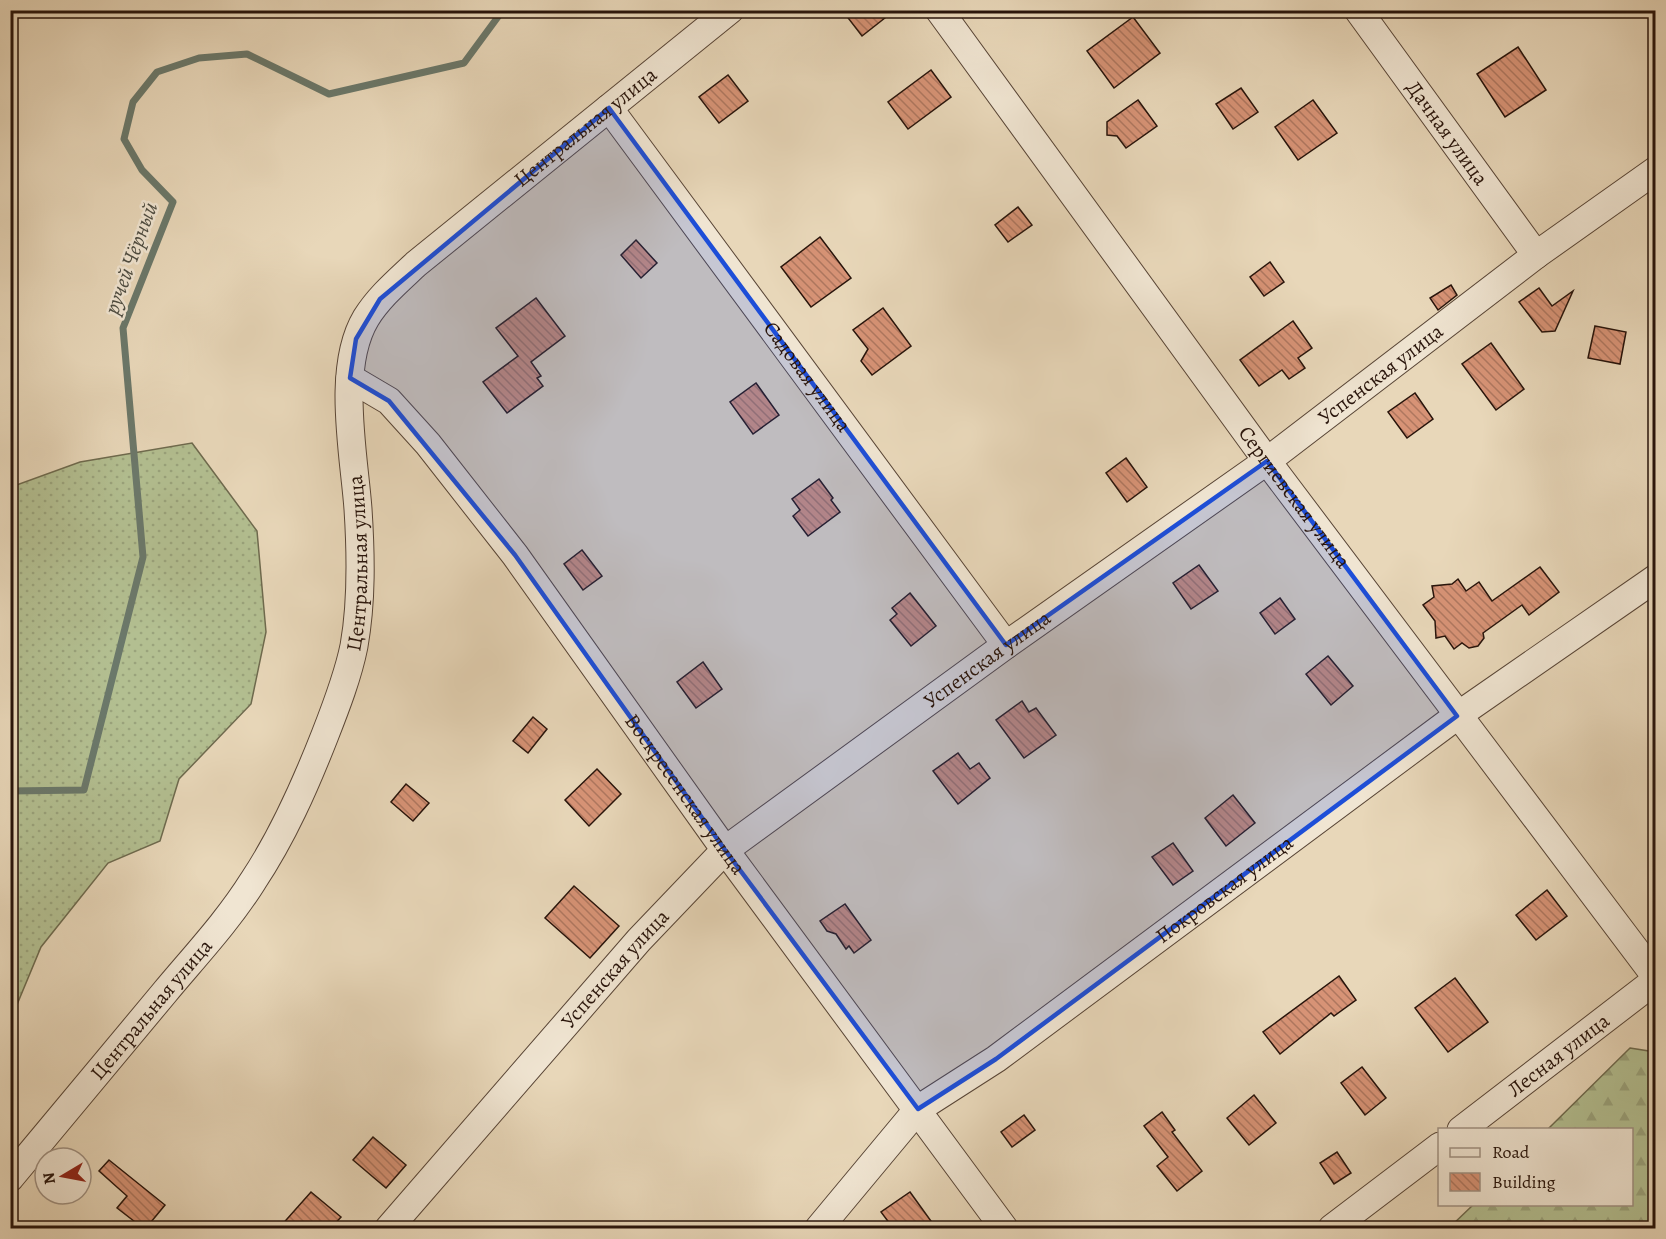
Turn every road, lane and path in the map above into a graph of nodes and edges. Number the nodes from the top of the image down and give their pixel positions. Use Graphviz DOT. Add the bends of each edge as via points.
graph roads {
  1 [pos="730,10"];
  2 [pos="939,10"];
  3 [pos="1358,10"];
  4 [pos="609,108"];
  5 [pos="1656,170"];
  6 [pos="1536,255"];
  7 [pos="350,378"];
  8 [pos="1267,461"];
  9 [pos="1656,578"];
  10 [pos="1006,645"];
  11 [pos="1457,716"];
  12 [pos="725,850"];
  13 [pos="1656,979"];
  14 [pos="918,1109"];
  15 [pos="1464,1128"];
  16 [pos="1438,1148"];
  17 [pos="10,1178"];
  18 [pos="389,1228"];
  19 [pos="819,1228"];
  20 [pos="1005,1228"];
  21 [pos="1332,1228"];
  1 -- 4 [label="street, Центральная улица"];
  2 -- 8 [label="street, Сергиевская улица"];
  3 -- 6 [label="street, Дачная улица"];
  4 -- 7 [label="street, Центральная улица" via="416,264 380,299 365,319 357,339"];
  4 -- 10 [label="street, Садовая улица"];
  5 -- 6 [label="street, Успенская улица"];
  6 -- 8 [label="street, Успенская улица"];
  7 -- 12 [label="street, Воскресенская улица" via="389,401 428,444 515,555"];
  7 -- 17 [label="street, Центральная улица" via="359,612 339,698 310,773 252,883"];
  8 -- 10 [label="street, Успенская улица"];
  8 -- 11 [label="street, Сергиевская улица"];
  9 -- 11 [label="street, Покровская улица"];
  10 -- 12 [label="street, Успенская улица"];
  11 -- 13 [label="street, Сергиевская улица"];
  11 -- 14 [label="street, Покровская улица" via="996,1059"];
  12 -- 14 [label="street, Воскресенская улица"];
  12 -- 18 [label="street, Успенская улица" via="639,940"];
  13 -- 15 [label="street, Лесная улица"];
  14 -- 19 [label="street, Покровская улица"];
  14 -- 20 [label="street, Воскресенская улица"];
  16 -- 21 [label="street"];
}
